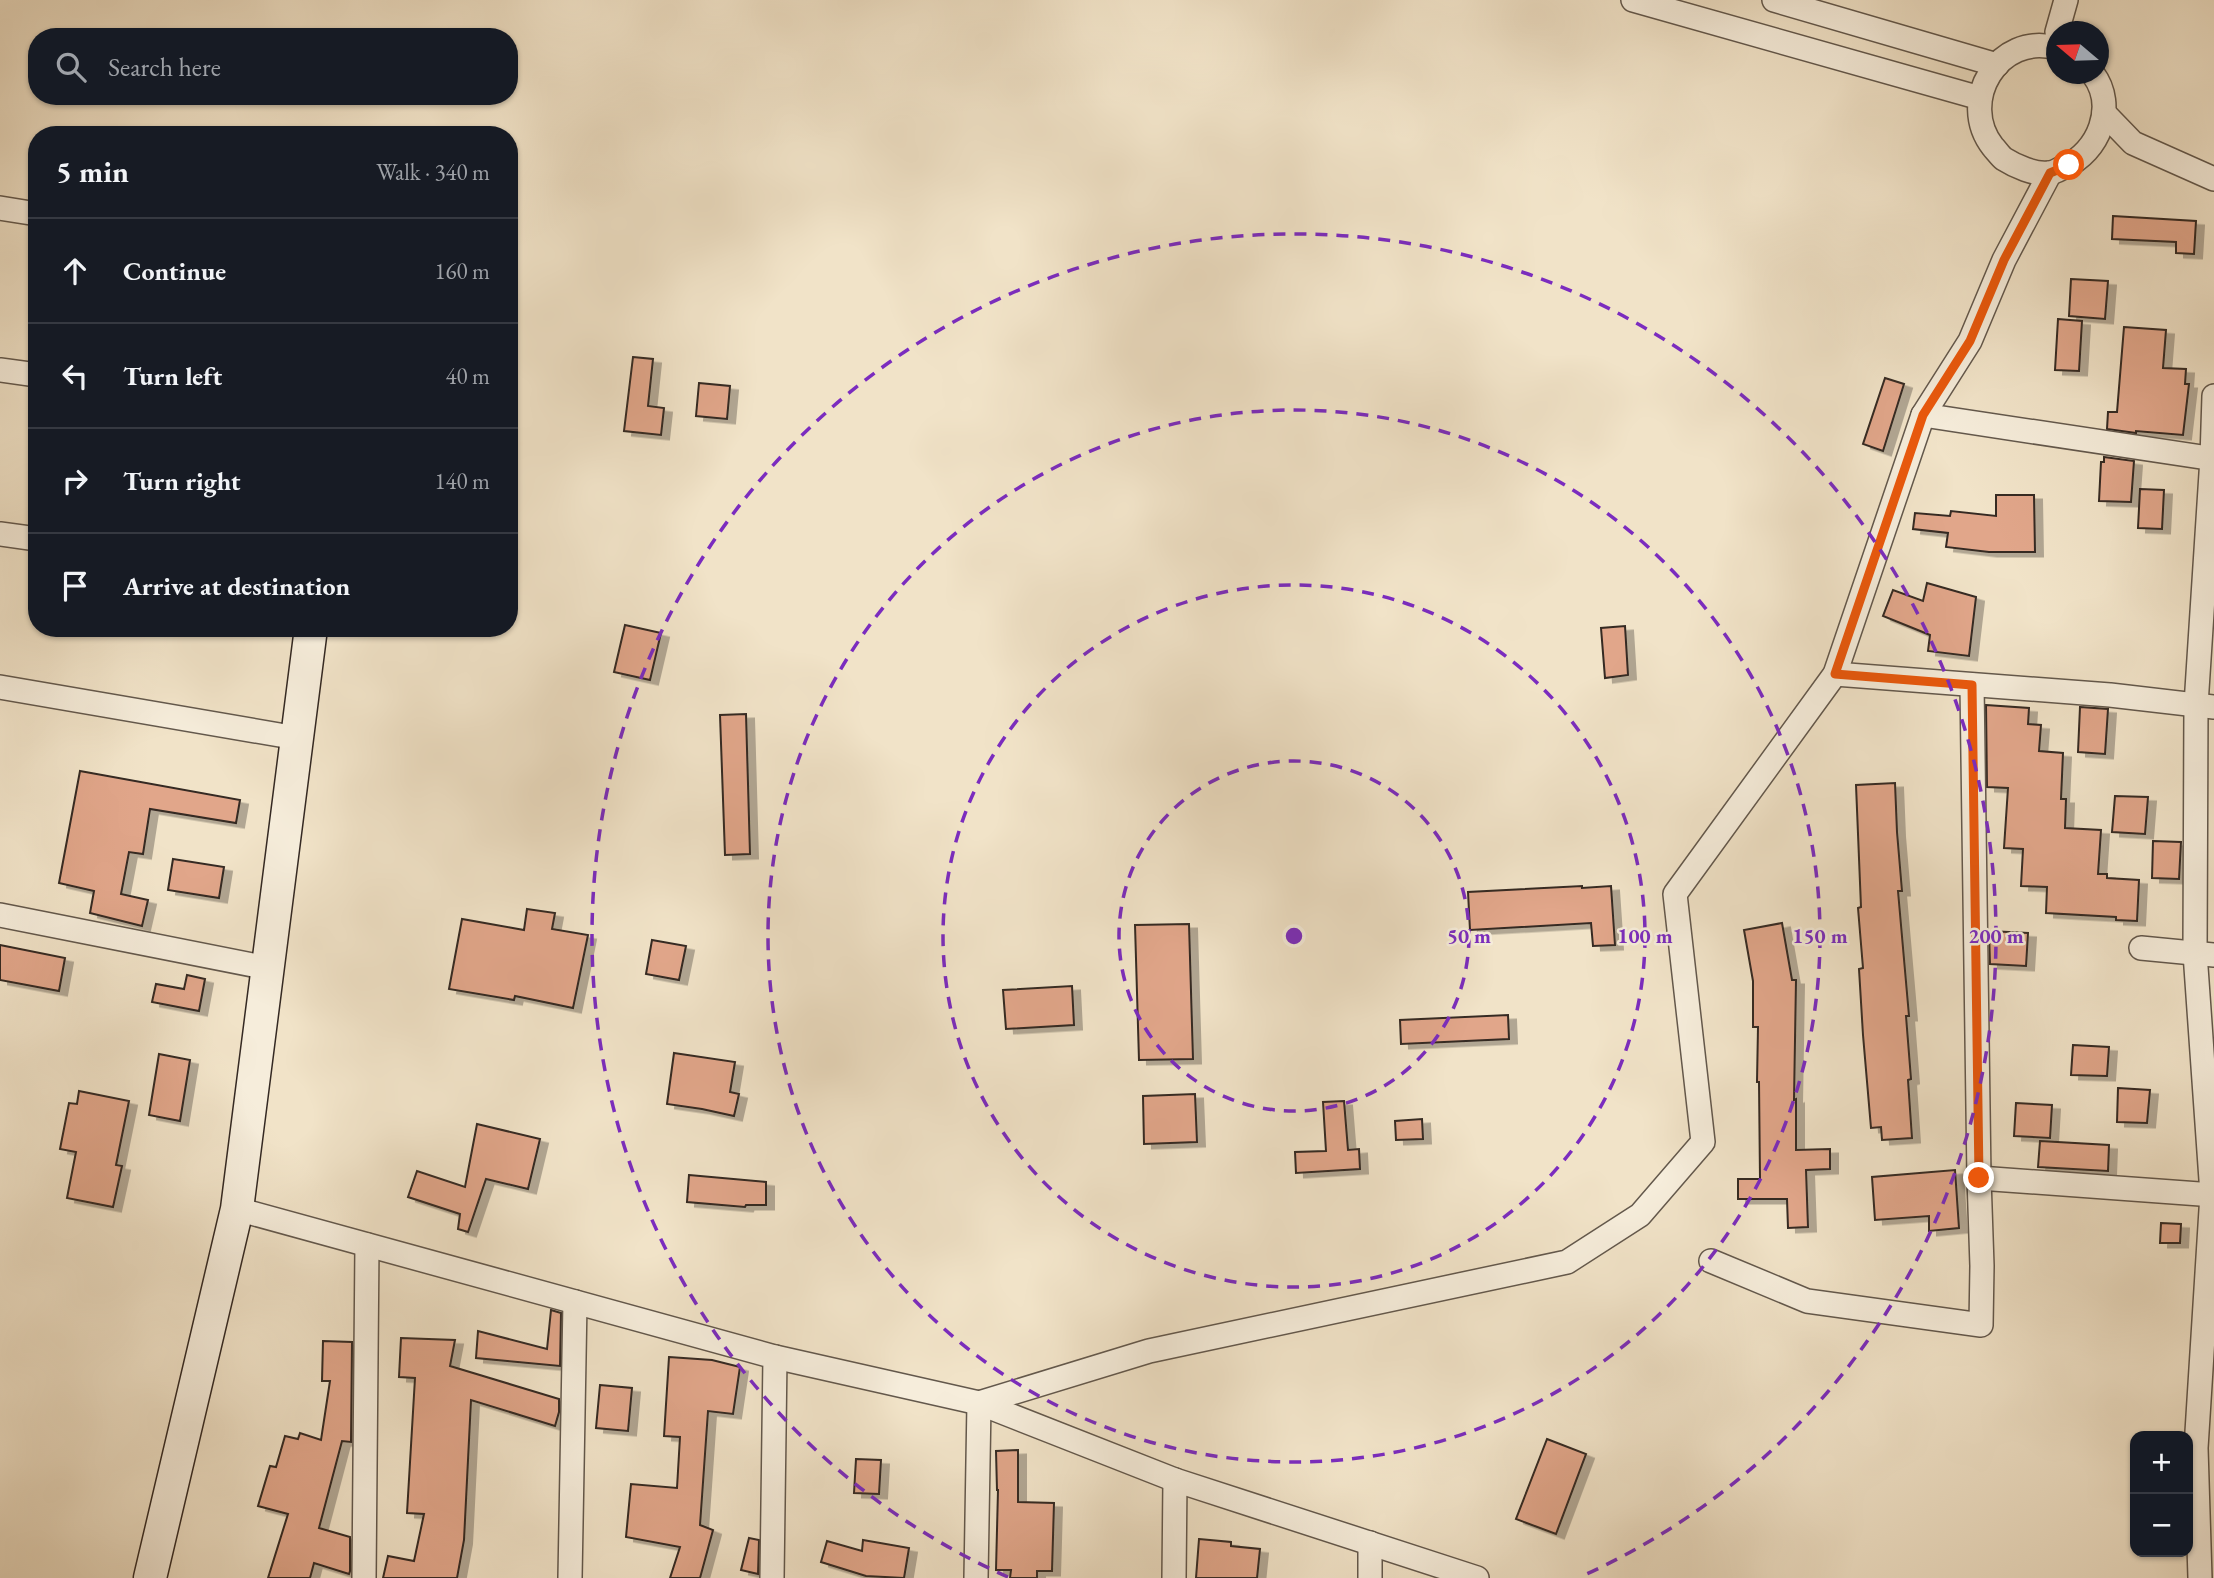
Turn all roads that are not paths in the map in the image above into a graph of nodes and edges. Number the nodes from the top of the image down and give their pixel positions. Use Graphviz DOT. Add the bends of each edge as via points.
graph roads {
  1 [pos="1633,0"];
  2 [pos="1774,0"];
  3 [pos="2066,0"];
  4 [pos="2061,21"];
  5 [pos="2046,42"];
  6 [pos="1997,65"];
  7 [pos="2098,84"];
  8 [pos="1980,98"];
  9 [pos="2104,113"];
  10 [pos="2050,173"];
  11 [pos="2214,179"];
  12 [pos="0,208"];
  13 [pos="28,213"];
  14 [pos="0,370"];
  15 [pos="28,374"];
  16 [pos="2214,396"];
  17 [pos="1923,415"];
  18 [pos="2213,459"];
  19 [pos="0,534"];
  20 [pos="28,538"];
  21 [pos="310,637"];
  22 [pos="1835,674"];
  23 [pos="1972,685"];
  24 [pos="0,687"];
  25 [pos="2205,706"];
  26 [pos="297,738"];
  27 [pos="0,915"];
  28 [pos="2141,948"];
  29 [pos="2204,954"];
  30 [pos="268,968"];
  31 [pos="1979,1178"];
  32 [pos="2213,1194"];
  33 [pos="237,1209"];
  34 [pos="367,1245"];
  35 [pos="1712,1261"];
  36 [pos="575,1302"];
  37 [pos="775,1357"];
  38 [pos="979,1403"];
  39 [pos="2205,1449"];
  40 [pos="1175,1480"];
  41 [pos="1370,1543"];
  42 [pos="150,1578"];
  43 [pos="364,1578"];
  44 [pos="570,1578"];
  45 [pos="772,1578"];
  46 [pos="976,1578"];
  47 [pos="1174,1578"];
  48 [pos="1370,1578"];
  49 [pos="1477,1578"];
  50 [pos="2200,1578"];
  1 -- 8 [label="street"];
  2 -- 6 [label="street"];
  3 -- 4 [label="street"];
  5 -- 6 [label="street" via="2013,52"];
  6 -- 8 [label="street"];
  7 -- 9 [label="street"];
  8 -- 10 [label="street" via="1985,136 2002,158 2028,170"];
  9 -- 10 [label="street" via="2101,130 2084,155"];
  9 -- 11 [label="street" via="2133,143"];
  10 -- 17 [label="street" via="2004,260 1970,341"];
  12 -- 13 [label="street"];
  14 -- 15 [label="street"];
  16 -- 18 [label="street"];
  17 -- 18 [label="street"];
  17 -- 22 [label="street"];
  18 -- 25 [label="street"];
  19 -- 20 [label="street"];
  21 -- 26 [label="street"];
  22 -- 23 [label="street"];
  22 -- 38 [label="street" via="1675,894 1703,1142 1640,1215 1567,1262 1149,1351"];
  23 -- 25 [label="street"];
  23 -- 31 [label="street"];
  24 -- 26 [label="street"];
  25 -- 29 [label="street"];
  26 -- 30 [label="street"];
  27 -- 30 [label="street"];
  28 -- 29 [label="street"];
  29 -- 32 [label="street"];
  30 -- 33 [label="street"];
  31 -- 32 [label="street"];
  31 -- 35 [label="street" via="1981,1325 1807,1301"];
  32 -- 39 [label="street"];
  33 -- 34 [label="street"];
  33 -- 42 [label="street"];
  34 -- 36 [label="street"];
  34 -- 43 [label="street"];
  36 -- 37 [label="street"];
  36 -- 44 [label="street"];
  37 -- 38 [label="street"];
  37 -- 45 [label="street"];
  38 -- 40 [label="street"];
  38 -- 46 [label="street"];
  39 -- 50 [label="street"];
  40 -- 41 [label="street"];
  40 -- 47 [label="street"];
  41 -- 48 [label="street"];
  41 -- 49 [label="street"];
}
